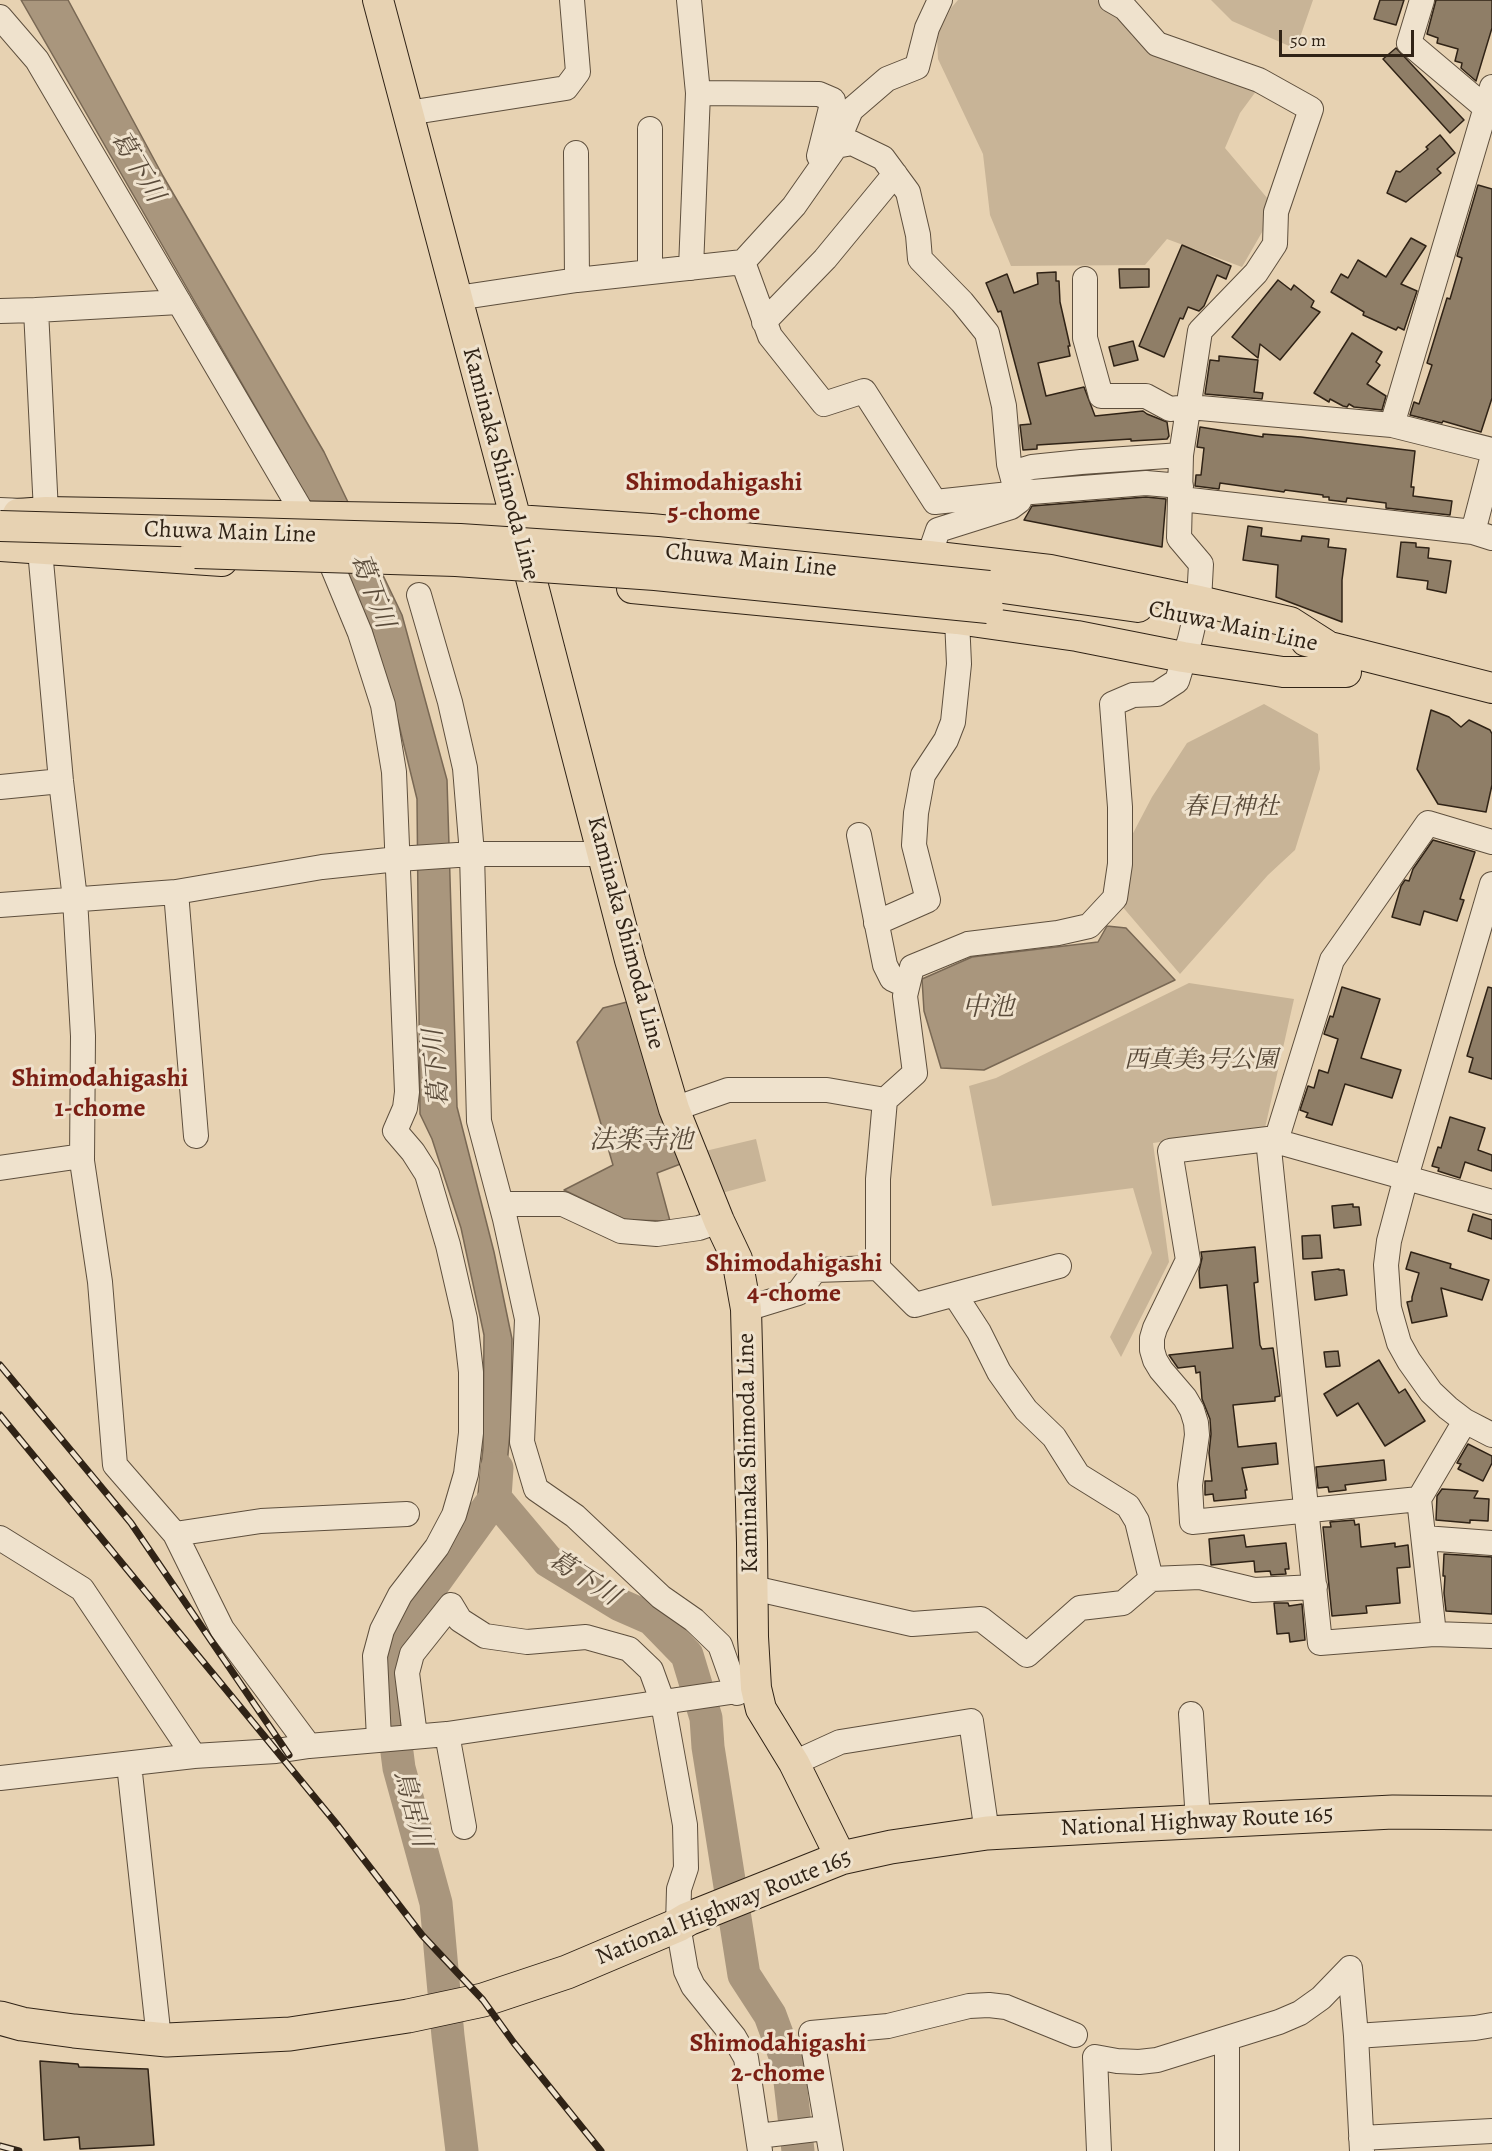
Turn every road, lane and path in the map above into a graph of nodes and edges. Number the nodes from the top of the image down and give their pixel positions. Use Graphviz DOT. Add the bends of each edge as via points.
graph roads {
  1 [pos="378,0"];
  2 [pos="572,0"];
  3 [pos="689,0"];
  4 [pos="940,0"];
  5 [pos="1111,0"];
  6 [pos="1422,0"];
  7 [pos="0,17"];
  8 [pos="698,93"];
  9 [pos="1490,102"];
  10 [pos="408,113"];
  11 [pos="650,129"];
  12 [pos="836,146"];
  13 [pos="576,153"];
  14 [pos="820,168"];
  15 [pos="895,174"];
  16 [pos="743,262"];
  17 [pos="691,268"];
  18 [pos="650,272"];
  19 [pos="1085,279"];
  20 [pos="577,280"];
  21 [pos="457,298"];
  22 [pos="179,303"];
  23 [pos="36,310"];
  24 [pos="0,311"];
  25 [pos="765,322"];
  26 [pos="1189,407"];
  27 [pos="1392,425"];
  28 [pos="1492,450"];
  29 [pos="1181,455"];
  30 [pos="1492,459"];
  31 [pos="1016,483"];
  32 [pos="1181,492"];
  33 [pos="0,510"];
  34 [pos="46,512"];
  35 [pos="0,515"];
  36 [pos="305,516"];
  37 [pos="516,520"];
  38 [pos="0,526"];
  39 [pos="1483,535"];
  40 [pos="0,548"];
  41 [pos="40,550"];
  42 [pos="928,556"];
  43 [pos="333,568"];
  44 [pos="530,577"];
  45 [pos="415,584"];
  46 [pos="988,597"];
  47 [pos="957,619"];
  48 [pos="1192,628"];
  49 [pos="1492,688"];
  50 [pos="1492,705"];
  51 [pos="60,781"];
  52 [pos="0,787"];
  53 [pos="859,835"];
  54 [pos="1492,842"];
  55 [pos="472,854"];
  56 [pos="603,854"];
  57 [pos="398,859"];
  58 [pos="1492,884"];
  59 [pos="176,892"];
  60 [pos="75,899"];
  61 [pos="0,905"];
  62 [pos="876,923"];
  63 [pos="908,986"];
  64 [pos="885,1100"];
  65 [pos="674,1108"];
  66 [pos="196,1136"];
  67 [pos="1272,1140"];
  68 [pos="82,1156"];
  69 [pos="0,1168"];
  70 [pos="1406,1177"];
  71 [pos="1492,1202"];
  72 [pos="501,1204"];
  73 [pos="719,1221"];
  74 [pos="1059,1266"];
  75 [pos="878,1268"];
  76 [pos="955,1295"];
  77 [pos="746,1309"];
  78 [pos="1465,1421"];
  79 [pos="1492,1434"];
  80 [pos="1419,1499"];
  81 [pos="1308,1511"];
  82 [pos="407,1514"];
  83 [pos="175,1534"];
  84 [pos="0,1538"];
  85 [pos="1424,1538"];
  86 [pos="1492,1543"];
  87 [pos="1151,1579"];
  88 [pos="1315,1587"];
  89 [pos="753,1588"];
  90 [pos="1434,1634"];
  91 [pos="1492,1635"];
  92 [pos="746,1690"];
  93 [pos="663,1702"];
  94 [pos="1191,1714"];
  95 [pos="447,1734"];
  96 [pos="415,1736"];
  97 [pos="379,1739"];
  98 [pos="309,1746"];
  99 [pos="194,1756"];
  100 [pos="794,1763"];
  101 [pos="129,1764"];
  102 [pos="0,1778"];
  103 [pos="1492,1813"];
  104 [pos="1198,1821"];
  105 [pos="464,1827"];
  106 [pos="987,1833"];
  107 [pos="841,1858"];
  108 [pos="683,1922"];
  109 [pos="0,2018"];
  110 [pos="1492,2025"];
  111 [pos="1075,2036"];
  112 [pos="1356,2036"];
  113 [pos="159,2039"];
  114 [pos="1227,2039"];
  115 [pos="825,2128"];
  116 [pos="1492,2131"];
  117 [pos="759,2144"];
  118 [pos="1362,2144"];
  119 [pos="831,2151"];
  120 [pos="1099,2151"];
  121 [pos="1227,2151"];
  1 -- 10 [label="main road, Kaminaka Shimoda Line"];
  2 -- 10 [label="street" via="578,72 566,88"];
  3 -- 8 [label="street"];
  4 -- 12 [label="street" via="927,28 917,67 887,79 851,110"];
  5 -- 26 [label="street" via="1125,8 1157,44 1259,80 1311,109 1276,212 1275,244 1256,273 1200,331"];
  6 -- 9 [label="street" via="1409,43"];
  7 -- 22 [label="street" via="37,60"];
  8 -- 14 [label="street" via="819,94 833,100 819,152"];
  8 -- 17 [label="street"];
  9 -- 27 [label="street"];
  10 -- 21 [label="main road, Kaminaka Shimoda Line"];
  11 -- 18 [label="street"];
  12 -- 14 [label="street"];
  12 -- 15 [label="street" via="852,143 883,158"];
  13 -- 20 [label="street"];
  14 -- 16 [label="street" via="794,206"];
  15 -- 25 [label="street" via="825,259"];
  15 -- 31 [label="street" via="908,192 920,259 987,333 1004,406 1009,464"];
  16 -- 17 [label="street"];
  16 -- 25 [label="street"];
  17 -- 18 [label="street"];
  18 -- 20 [label="street"];
  19 -- 26 [label="street" via="1085,338 1101,396 1146,396 1170,409"];
  20 -- 21 [label="street"];
  21 -- 37 [label="main road, Kaminaka Shimoda Line"];
  22 -- 23 [label="street"];
  22 -- 36 [label="street"];
  23 -- 24 [label="street"];
  23 -- 34 [label="street"];
  25 -- 31 [label="street" via="770,336 824,404 864,391 935,502"];
  26 -- 27 [label="street"];
  26 -- 29 [label="street"];
  27 -- 28 [label="street"];
  29 -- 31 [label="street" via="1032,467"];
  29 -- 32 [label="street"];
  30 -- 39 [label="street"];
  31 -- 32 [label="street" via="1146,483"];
  31 -- 42 [label="street" via="1020,501 938,530"];
  32 -- 39 [label="street"];
  32 -- 48 [label="street" via="1179,538 1201,564"];
  33 -- 34 [label="street"];
  34 -- 35 [label="main road"];
  34 -- 36 [label="main road"];
  36 -- 37 [label="main road"];
  36 -- 43 [label="street"];
  37 -- 42 [label="main road"];
  37 -- 44 [label="main road, Kaminaka Shimoda Line"];
  38 -- 46 [label="main road, Chuwa Main Line, bridge" via="460,539 657,552"];
  40 -- 41 [label="main road"];
  40 -- 46 [label="main road, Chuwa Main Line, bridge" via="456,561"];
  41 -- 43 [label="main road"];
  41 -- 51 [label="street"];
  42 -- 48 [label="main road" via="1050,570"];
  43 -- 45 [label="main road"];
  43 -- 57 [label="street" via="360,633 383,705 394,772"];
  44 -- 45 [label="main road"];
  44 -- 47 [label="main road"];
  44 -- 56 [label="main road, Kaminaka Shimoda Line"];
  45 -- 55 [label="street" via="465,768"];
  46 -- 48 [label="main road, Chuwa Main Line"];
  47 -- 48 [label="main road" via="1077,636"];
  47 -- 62 [label="street" via="959,664 952,722 946,740 923,775 916,813 914,845 928,900"];
  48 -- 49 [label="main road, Chuwa Main Line" via="1290,622 1326,645"];
  48 -- 50 [label="main road, Chuwa Main Line" via="1282,672 1346,672"];
  48 -- 63 [label="street" via="1176,681 1156,694 1132,695 1112,704 1120,841 1115,898 1089,926 968,944 912,967"];
  51 -- 52 [label="street"];
  51 -- 60 [label="street"];
  53 -- 62 [label="street"];
  54 -- 67 [label="street" via="1428,823 1332,960"];
  55 -- 56 [label="street"];
  55 -- 57 [label="street"];
  55 -- 72 [label="street" via="479,1121"];
  56 -- 65 [label="main road, Kaminaka Shimoda Line"];
  57 -- 59 [label="street" via="322,867"];
  57 -- 97 [label="street" via="407,1092 395,1131 427,1174 448,1245 465,1319 471,1372 471,1433 466,1474 454,1515 437,1546 400,1595 382,1630 375,1656"];
  58 -- 70 [label="street"];
  59 -- 60 [label="street"];
  59 -- 66 [label="street"];
  60 -- 61 [label="street"];
  60 -- 68 [label="street" via="83,1036"];
  62 -- 63 [label="street" via="892,979"];
  63 -- 64 [label="street" via="905,996 915,1073"];
  64 -- 65 [label="street" via="827,1090 728,1090"];
  64 -- 75 [label="street" via="878,1179"];
  65 -- 73 [label="main road, Kaminaka Shimoda Line"];
  67 -- 70 [label="street"];
  67 -- 81 [label="street"];
  67 -- 81 [label="street" via="1170,1151 1188,1260 1155,1328 1152,1350 1161,1370 1185,1398 1196,1423 1190,1485 1192,1522"];
  68 -- 69 [label="street"];
  68 -- 83 [label="street" via="100,1282 115,1465"];
  70 -- 71 [label="street"];
  70 -- 78 [label="street" via="1389,1241 1389,1308 1409,1361 1431,1392"];
  72 -- 73 [label="street" via="563,1204 630,1232 657,1234"];
  72 -- 92 [label="street" via="527,1319 522,1442 536,1489 575,1515 661,1597 694,1620 720,1645"];
  73 -- 77 [label="main road, Kaminaka Shimoda Line" via="737,1259"];
  74 -- 76 [label="street"];
  75 -- 76 [label="street" via="915,1305"];
  75 -- 77 [label="street" via="815,1270 798,1293"];
  76 -- 87 [label="street" via="999,1372 1026,1410 1054,1437 1078,1475 1128,1506 1137,1521"];
  77 -- 89 [label="main road, Kaminaka Shimoda Line"];
  78 -- 79 [label="street"];
  78 -- 80 [label="street"];
  80 -- 81 [label="street"];
  80 -- 85 [label="street"];
  81 -- 88 [label="street"];
  82 -- 83 [label="street" via="261,1521"];
  83 -- 98 [label="street" via="222,1629"];
  84 -- 99 [label="street" via="82,1589"];
  85 -- 86 [label="street"];
  85 -- 90 [label="street"];
  87 -- 88 [label="street" via="1200,1577 1254,1590"];
  87 -- 89 [label="street" via="1123,1603 1080,1608 1027,1655 981,1619 912,1624"];
  88 -- 90 [label="street" via="1320,1643"];
  89 -- 92 [label="main road, Kaminaka Shimoda Line"];
  90 -- 91 [label="street"];
  92 -- 93 [label="street"];
  92 -- 100 [label="main road, Kaminaka Shimoda Line"];
  93 -- 95 [label="street"];
  93 -- 96 [label="street" via="651,1670 629,1649 586,1637 527,1642 485,1636 460,1620 451,1605 412,1654 407,1673"];
  93 -- 108 [label="street" via="685,1825 686,1868 679,1889"];
  94 -- 104 [label="street"];
  95 -- 96 [label="street"];
  95 -- 105 [label="street"];
  96 -- 97 [label="street"];
  97 -- 98 [label="street"];
  98 -- 99 [label="street"];
  99 -- 101 [label="street"];
  100 -- 106 [label="street" via="840,1742 970,1721"];
  100 -- 107 [label="main road, Kaminaka Shimoda Line"];
  101 -- 102 [label="street"];
  101 -- 113 [label="street"];
  103 -- 104 [label="highway, National Highway Route 165" via="1393,1812"];
  104 -- 106 [label="highway, National Highway Route 165"];
  106 -- 107 [label="highway, National Highway Route 165"];
  107 -- 108 [label="highway, National Highway Route 165"];
  108 -- 113 [label="highway, National Highway Route 165" via="567,1972 456,2007 290,2034"];
  108 -- 117 [label="street" via="686,1971 746,2058"];
  109 -- 113 [label="highway, National Highway Route 165" via="74,2031"];
  110 -- 112 [label="street"];
  111 -- 115 [label="street" via="1006,2007 989,2005 969,2006 888,2026 811,2033"];
  112 -- 114 [label="street" via="1350,1968 1300,2013"];
  112 -- 118 [label="street"];
  114 -- 120 [label="street" via="1148,2061 1095,2056"];
  114 -- 121 [label="street"];
  115 -- 117 [label="street"];
  115 -- 119 [label="street"];
  116 -- 118 [label="street"];
}
